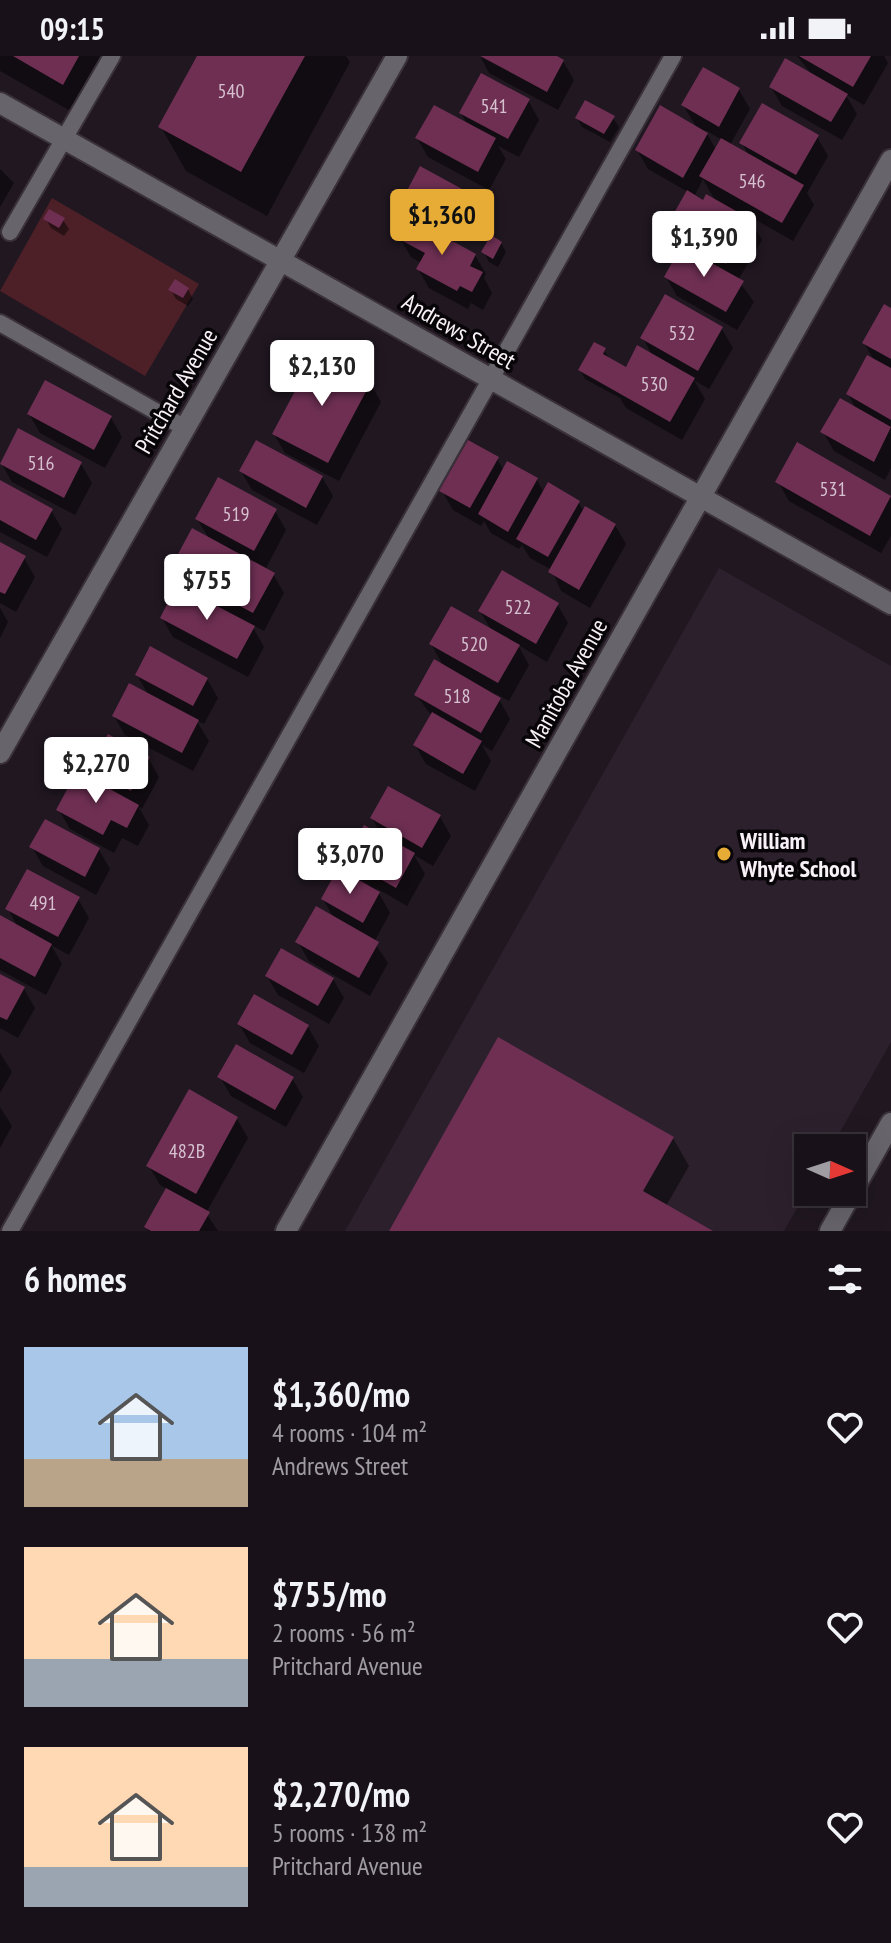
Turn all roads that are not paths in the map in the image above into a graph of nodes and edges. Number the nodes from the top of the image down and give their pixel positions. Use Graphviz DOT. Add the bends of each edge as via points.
graph roads {
  1 [pos="112,56"];
  2 [pos="397,56"];
  3 [pos="673,56"];
  4 [pos="0,103"];
  5 [pos="65,139"];
  6 [pos="891,160"];
  7 [pos="10,232"];
  8 [pos="282,259"];
  9 [pos="0,323"];
  10 [pos="491,379"];
  11 [pos="185,428"];
  12 [pos="700,498"];
  13 [pos="891,604"];
  14 [pos="0,753"];
  15 [pos="891,1123"];
  16 [pos="10,1231"];
  17 [pos="286,1231"];
  18 [pos="830,1231"];
  1 -- 5 [label="lane"];
  2 -- 8 [label="street, Pritchard Avenue"];
  3 -- 10 [label="lane"];
  4 -- 5 [label="street, Andrews Street"];
  5 -- 7 [label="lane"];
  5 -- 8 [label="street, Andrews Street"];
  6 -- 12 [label="street, Manitoba Avenue"];
  8 -- 10 [label="street, Andrews Street"];
  8 -- 11 [label="street, Pritchard Avenue"];
  9 -- 11 [label="lane"];
  10 -- 12 [label="street, Andrews Street"];
  10 -- 16 [label="lane"];
  11 -- 14 [label="street, Pritchard Avenue"];
  12 -- 13 [label="street, Andrews Street"];
  12 -- 17 [label="street, Manitoba Avenue"];
  15 -- 18 [label="street"];
}
